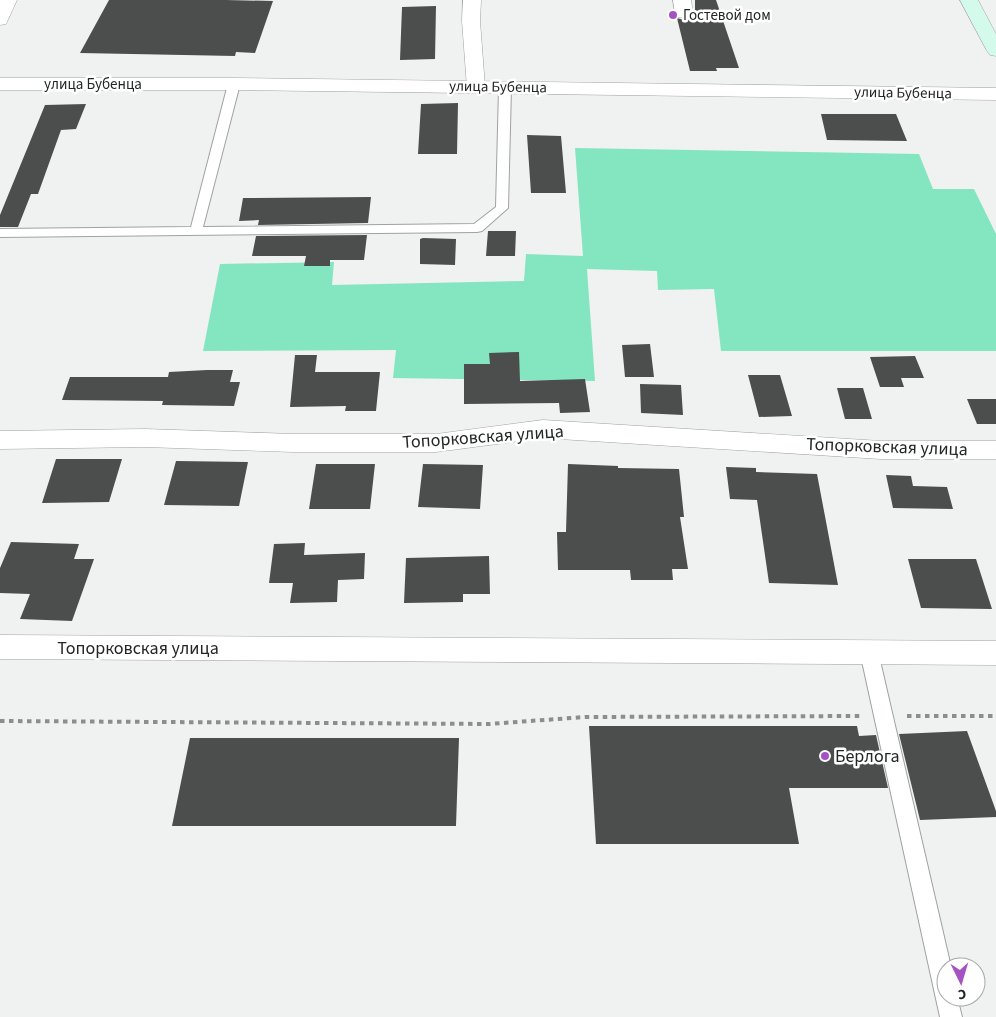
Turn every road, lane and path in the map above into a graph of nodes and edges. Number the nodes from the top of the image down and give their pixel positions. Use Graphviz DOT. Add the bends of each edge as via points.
graph roads {
  1 [pos="8,0"];
  2 [pos="472,0"];
  3 [pos="969,0"];
  4 [pos="0,20"];
  5 [pos="996,52"];
  6 [pos="0,84"];
  7 [pos="234,84"];
  8 [pos="476,87"];
  9 [pos="505,88"];
  10 [pos="996,94"];
  11 [pos="196,231"];
  12 [pos="0,233"];
  13 [pos="0,440"];
  14 [pos="996,450"];
  15 [pos="0,647"];
  16 [pos="869,652"];
  17 [pos="996,653"];
  18 [pos="883,716"];
  19 [pos="996,716"];
  20 [pos="0,721"];
  21 [pos="937,957"];
  1 -- 4 [label="street"];
  2 -- 8 [label="street"];
  3 -- 5 [label="main road"];
  6 -- 7 [label="street, улица Бубенца"];
  7 -- 8 [label="street, улица Бубенца"];
  7 -- 11 [label="lane"];
  8 -- 9 [label="street, улица Бубенца"];
  9 -- 10 [label="street, улица Бубенца"];
  9 -- 11 [label="lane" via="502,208 477,228"];
  11 -- 12 [label="lane"];
  13 -- 14 [label="street, Топорковская улица" via="145,438 294,443 436,442 544,429 880,450"];
  15 -- 16 [label="street, Топорковская улица"];
  16 -- 17 [label="street, Топорковская улица"];
  16 -- 18 [label="lane"];
  18 -- 19 [label="path"];
  18 -- 20 [label="path" via="585,717 489,724"];
  18 -- 21 [label="lane"];
}
